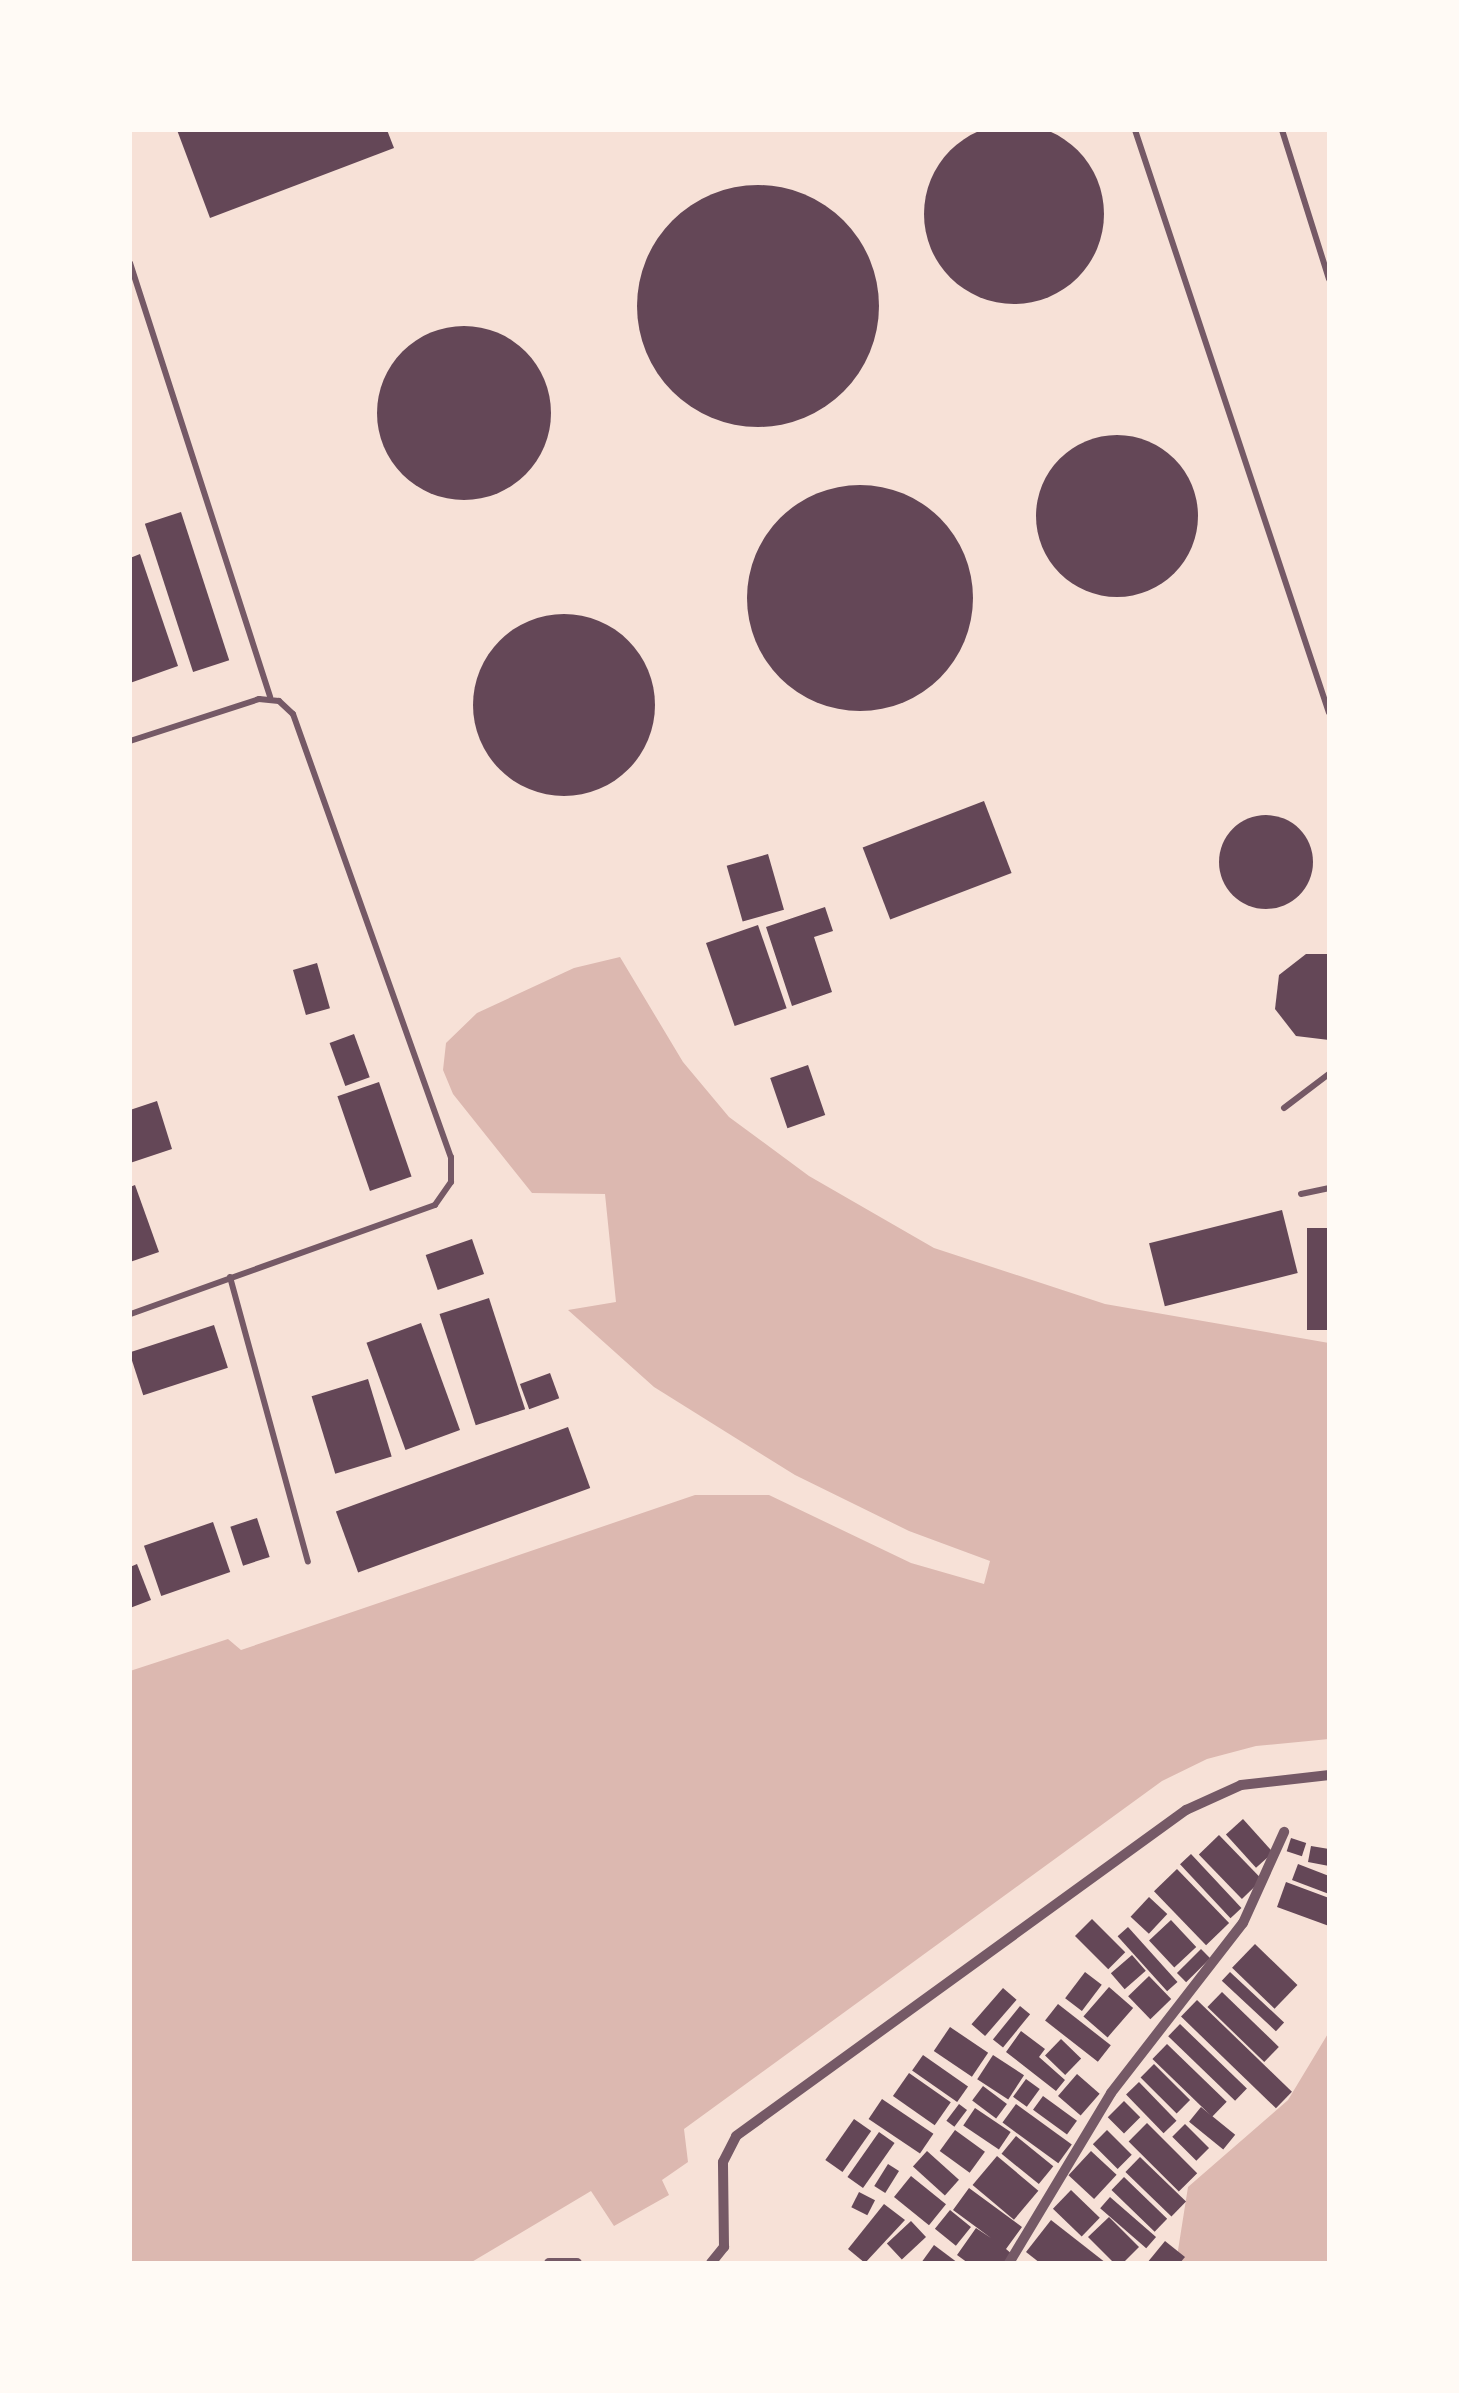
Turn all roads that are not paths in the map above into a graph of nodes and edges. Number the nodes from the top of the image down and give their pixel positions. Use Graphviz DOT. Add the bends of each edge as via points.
graph roads {
  1 [pos="1134,130"];
  2 [pos="1282,130"];
  3 [pos="130,263"];
  4 [pos="1329,279"];
  5 [pos="270,698"];
  6 [pos="1329,714"];
  7 [pos="130,741"];
  8 [pos="1329,1074"];
  9 [pos="1284,1108"];
  10 [pos="1329,1188"];
  11 [pos="1301,1194"];
  12 [pos="230,1277"];
  13 [pos="130,1314"];
  14 [pos="308,1562"];
  15 [pos="1329,1775"];
  16 [pos="1284,1832"];
  17 [pos="549,2263"];
  18 [pos="577,2263"];
  19 [pos="711,2263"];
  20 [pos="1009,2263"];
  1 -- 6 [label="lane"];
  2 -- 4 [label="lane"];
  3 -- 5 [label="lane"];
  5 -- 7 [label="lane"];
  5 -- 12 [label="lane" via="294,714 451,1156 451,1182 435,1205"];
  8 -- 9 [label="lane"];
  10 -- 11 [label="lane"];
  12 -- 13 [label="lane"];
  12 -- 14 [label="lane"];
  15 -- 19 [label="street" via="1241,1785 1186,1810 736,2136 723,2162 724,2247"];
  16 -- 20 [label="street" via="1244,1923 1110,2093"];
  17 -- 18 [label="street"];
}
